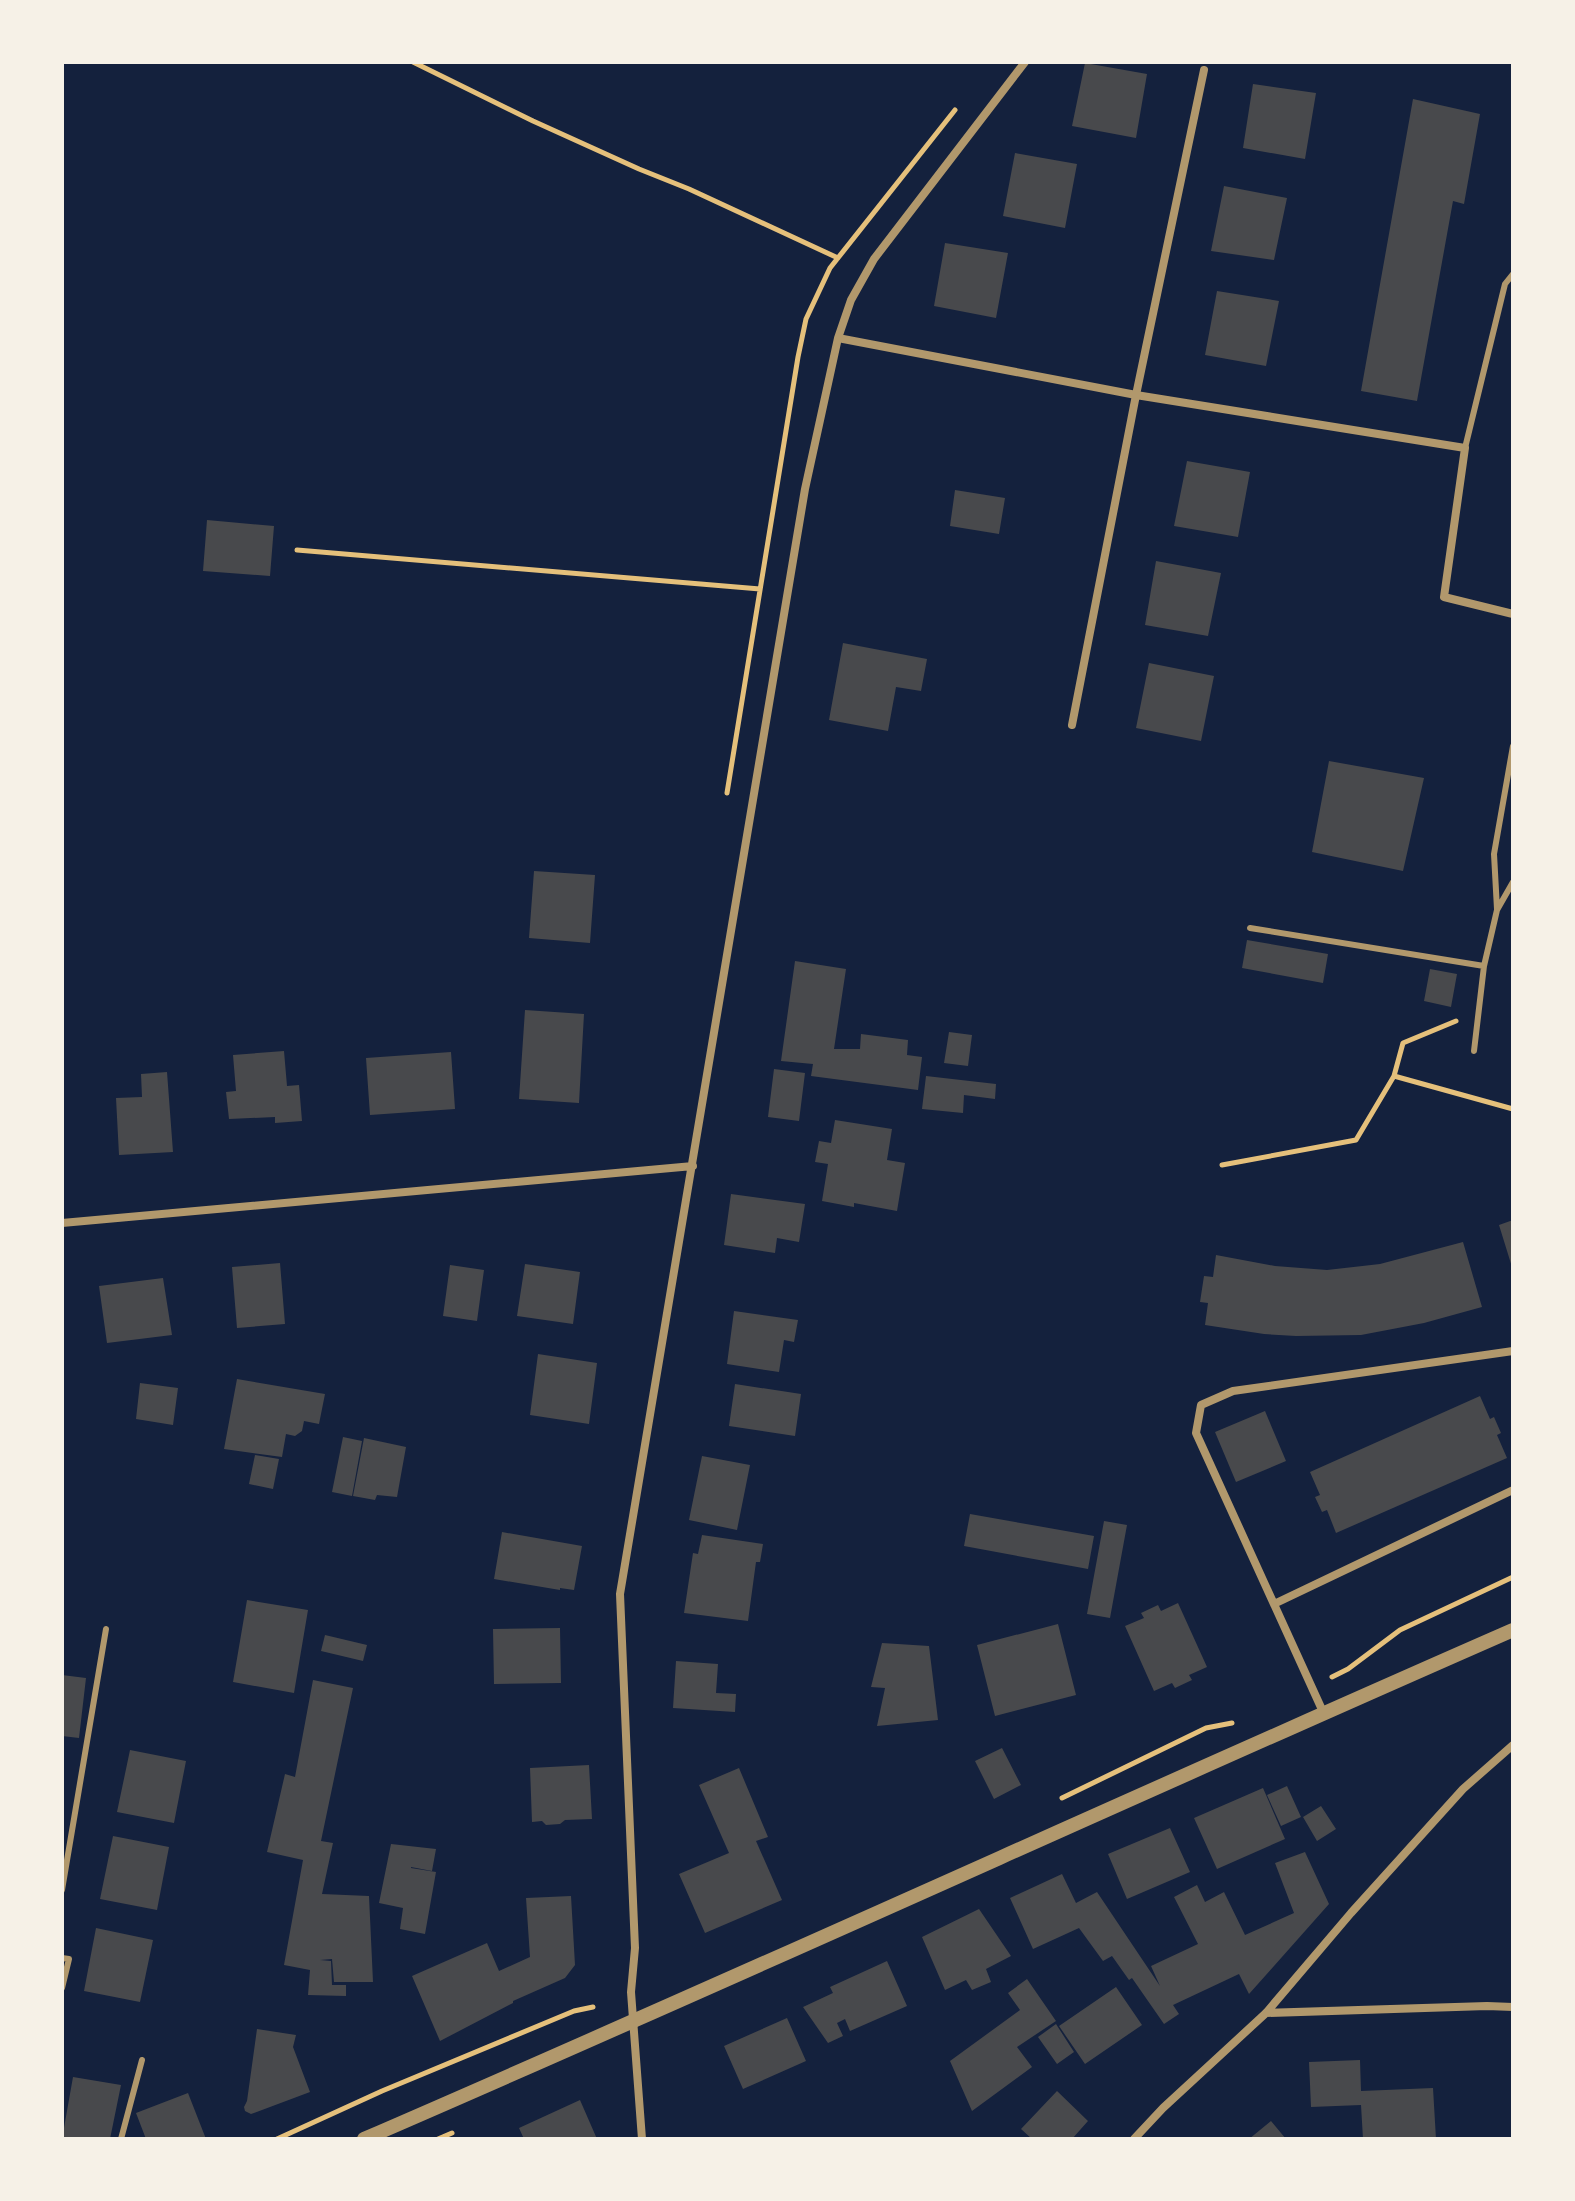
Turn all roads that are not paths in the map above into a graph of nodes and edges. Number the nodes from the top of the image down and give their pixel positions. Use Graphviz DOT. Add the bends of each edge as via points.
graph roads {
  1 [pos="1025,62"];
  2 [pos="1204,70"];
  3 [pos="1513,274"];
  4 [pos="838,338"];
  5 [pos="1136,395"];
  6 [pos="1465,448"];
  7 [pos="1513,614"];
  8 [pos="1072,725"];
  9 [pos="1513,746"];
  10 [pos="1513,882"];
  11 [pos="1497,910"];
  12 [pos="1250,928"];
  13 [pos="1484,966"];
  14 [pos="1474,1051"];
  15 [pos="693,1166"];
  16 [pos="62,1223"];
  17 [pos="1513,1351"];
  18 [pos="1513,1490"];
  19 [pos="1274,1604"];
  20 [pos="106,1629"];
  21 [pos="1513,1630"];
  22 [pos="1324,1714"];
  23 [pos="1513,1745"];
  24 [pos="62,1890"];
  25 [pos="62,1958"];
  26 [pos="62,1988"];
  27 [pos="1513,2007"];
  28 [pos="1266,2013"];
  29 [pos="634,2022"];
  30 [pos="142,2060"];
  31 [pos="121,2139"];
  32 [pos="364,2139"];
  33 [pos="642,2139"];
  34 [pos="1134,2139"];
  1 -- 4 [label="street" via="874,259"];
  2 -- 5 [label="street"];
  3 -- 6 [label="lane" via="1505,284"];
  4 -- 5 [label="street"];
  4 -- 15 [label="street" via="805,489"];
  5 -- 6 [label="street"];
  5 -- 8 [label="street"];
  6 -- 7 [label="street" via="1444,597"];
  9 -- 11 [label="lane" via="1494,854"];
  10 -- 11 [label="lane"];
  11 -- 13 [label="lane"];
  12 -- 13 [label="lane"];
  13 -- 14 [label="lane"];
  15 -- 16 [label="street"];
  15 -- 29 [label="street" via="620,1594"];
  17 -- 19 [label="street" via="1233,1391 1201,1405 1196,1433"];
  18 -- 19 [label="street"];
  19 -- 22 [label="street"];
  20 -- 24 [label="lane"];
  21 -- 22 [label="street"];
  22 -- 29 [label="street"];
  23 -- 28 [label="street" via="1463,1789"];
  25 -- 26 [label="lane" via="69,1959"];
  27 -- 28 [label="street"];
  28 -- 34 [label="street"];
  29 -- 32 [label="street"];
  29 -- 33 [label="street"];
  30 -- 31 [label="lane"];
}
